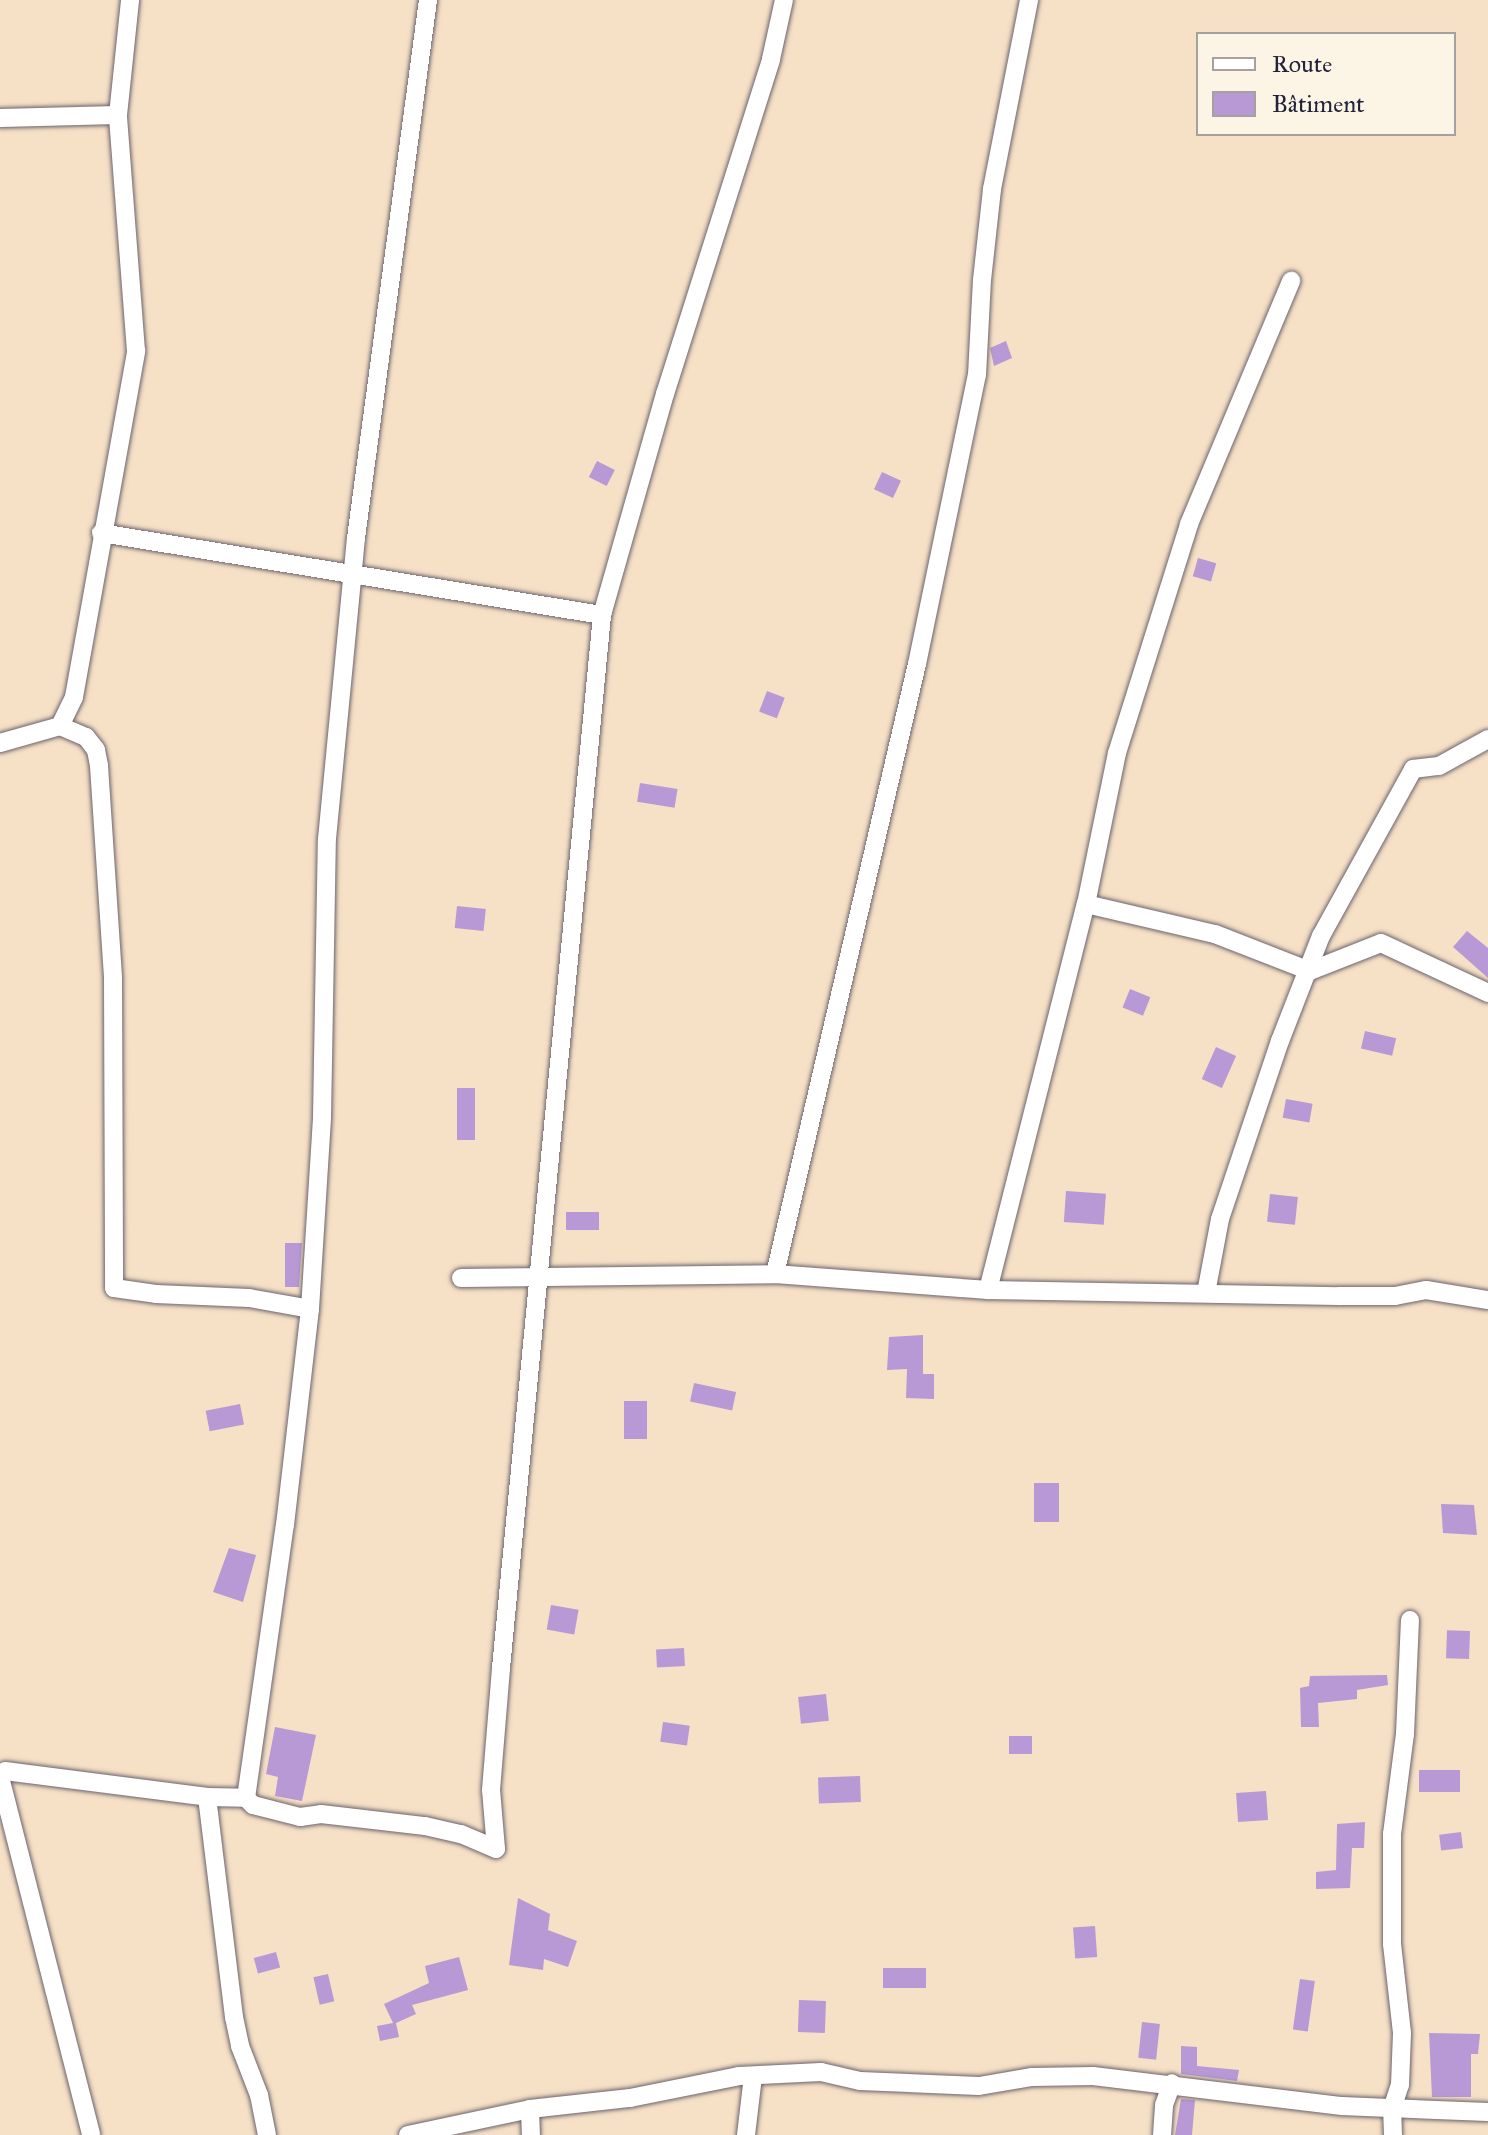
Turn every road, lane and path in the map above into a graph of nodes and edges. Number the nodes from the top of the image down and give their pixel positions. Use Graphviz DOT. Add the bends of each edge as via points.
graph roads {
  1 [pos="130,0"];
  2 [pos="428,0"];
  3 [pos="784,0"];
  4 [pos="1029,0"];
  5 [pos="118,115"];
  6 [pos="0,118"];
  7 [pos="1291,281"];
  8 [pos="101,533"];
  9 [pos="353,577"];
  10 [pos="602,615"];
  11 [pos="60,726"];
  12 [pos="1488,739"];
  13 [pos="0,743"];
  14 [pos="1086,904"];
  15 [pos="1310,971"];
  16 [pos="1488,993"];
  17 [pos="775,1274"];
  18 [pos="538,1277"];
  19 [pos="461,1278"];
  20 [pos="988,1290"];
  21 [pos="1206,1293"];
  22 [pos="1488,1300"];
  23 [pos="310,1309"];
  24 [pos="1410,1620"];
  25 [pos="3,1774"];
  26 [pos="207,1797"];
  27 [pos="246,1798"];
  28 [pos="753,2076"];
  29 [pos="1172,2083"];
  30 [pos="530,2109"];
  31 [pos="1392,2109"];
  32 [pos="1488,2112"];
  33 [pos="91,2135"];
  34 [pos="267,2135"];
  35 [pos="408,2135"];
  36 [pos="531,2135"];
  37 [pos="746,2135"];
  38 [pos="1162,2135"];
  39 [pos="1393,2135"];
  1 -- 5 [label="street"];
  2 -- 9 [label="street"];
  3 -- 10 [label="street" via="771,59"];
  4 -- 17 [label="street" via="992,189 977,375 917,664"];
  5 -- 6 [label="street"];
  5 -- 8 [label="street" via="136,351"];
  7 -- 14 [label="street" via="1189,524 1117,753"];
  8 -- 9 [label="street"];
  8 -- 11 [label="street" via="74,697"];
  9 -- 10 [label="street"];
  9 -- 23 [label="street" via="327,839 322,1118"];
  10 -- 18 [label="street"];
  11 -- 13 [label="street"];
  11 -- 23 [label="street" via="86,737 96,750 103,801 113,977 114,1288 249,1298"];
  12 -- 15 [label="street" via="1439,766 1413,769 1404,780 1321,936"];
  14 -- 15 [label="street" via="1215,934"];
  14 -- 20 [label="street"];
  15 -- 16 [label="street" via="1381,943"];
  15 -- 21 [label="street" via="1284,1030 1220,1219"];
  17 -- 18 [label="street"];
  17 -- 20 [label="street"];
  18 -- 19 [label="street"];
  18 -- 27 [label="street" via="491,1790 496,1849 425,1826 321,1814 300,1817 253,1805"];
  20 -- 21 [label="street"];
  21 -- 22 [label="street" via="1395,1296 1426,1290"];
  23 -- 27 [label="street"];
  24 -- 31 [label="street" via="1405,1734 1392,1834 1392,1944 1402,2033 1400,2085"];
  25 -- 26 [label="street"];
  25 -- 33 [label="street"];
  26 -- 27 [label="street"];
  26 -- 34 [label="street" via="234,2017"];
  28 -- 29 [label="street" via="821,2072 860,2081 979,2086 1032,2077 1093,2076"];
  28 -- 30 [label="street"];
  28 -- 37 [label="street"];
  29 -- 31 [label="street"];
  29 -- 38 [label="street"];
  30 -- 35 [label="street"];
  30 -- 36 [label="street"];
  31 -- 32 [label="street"];
  31 -- 39 [label="street"];
}
